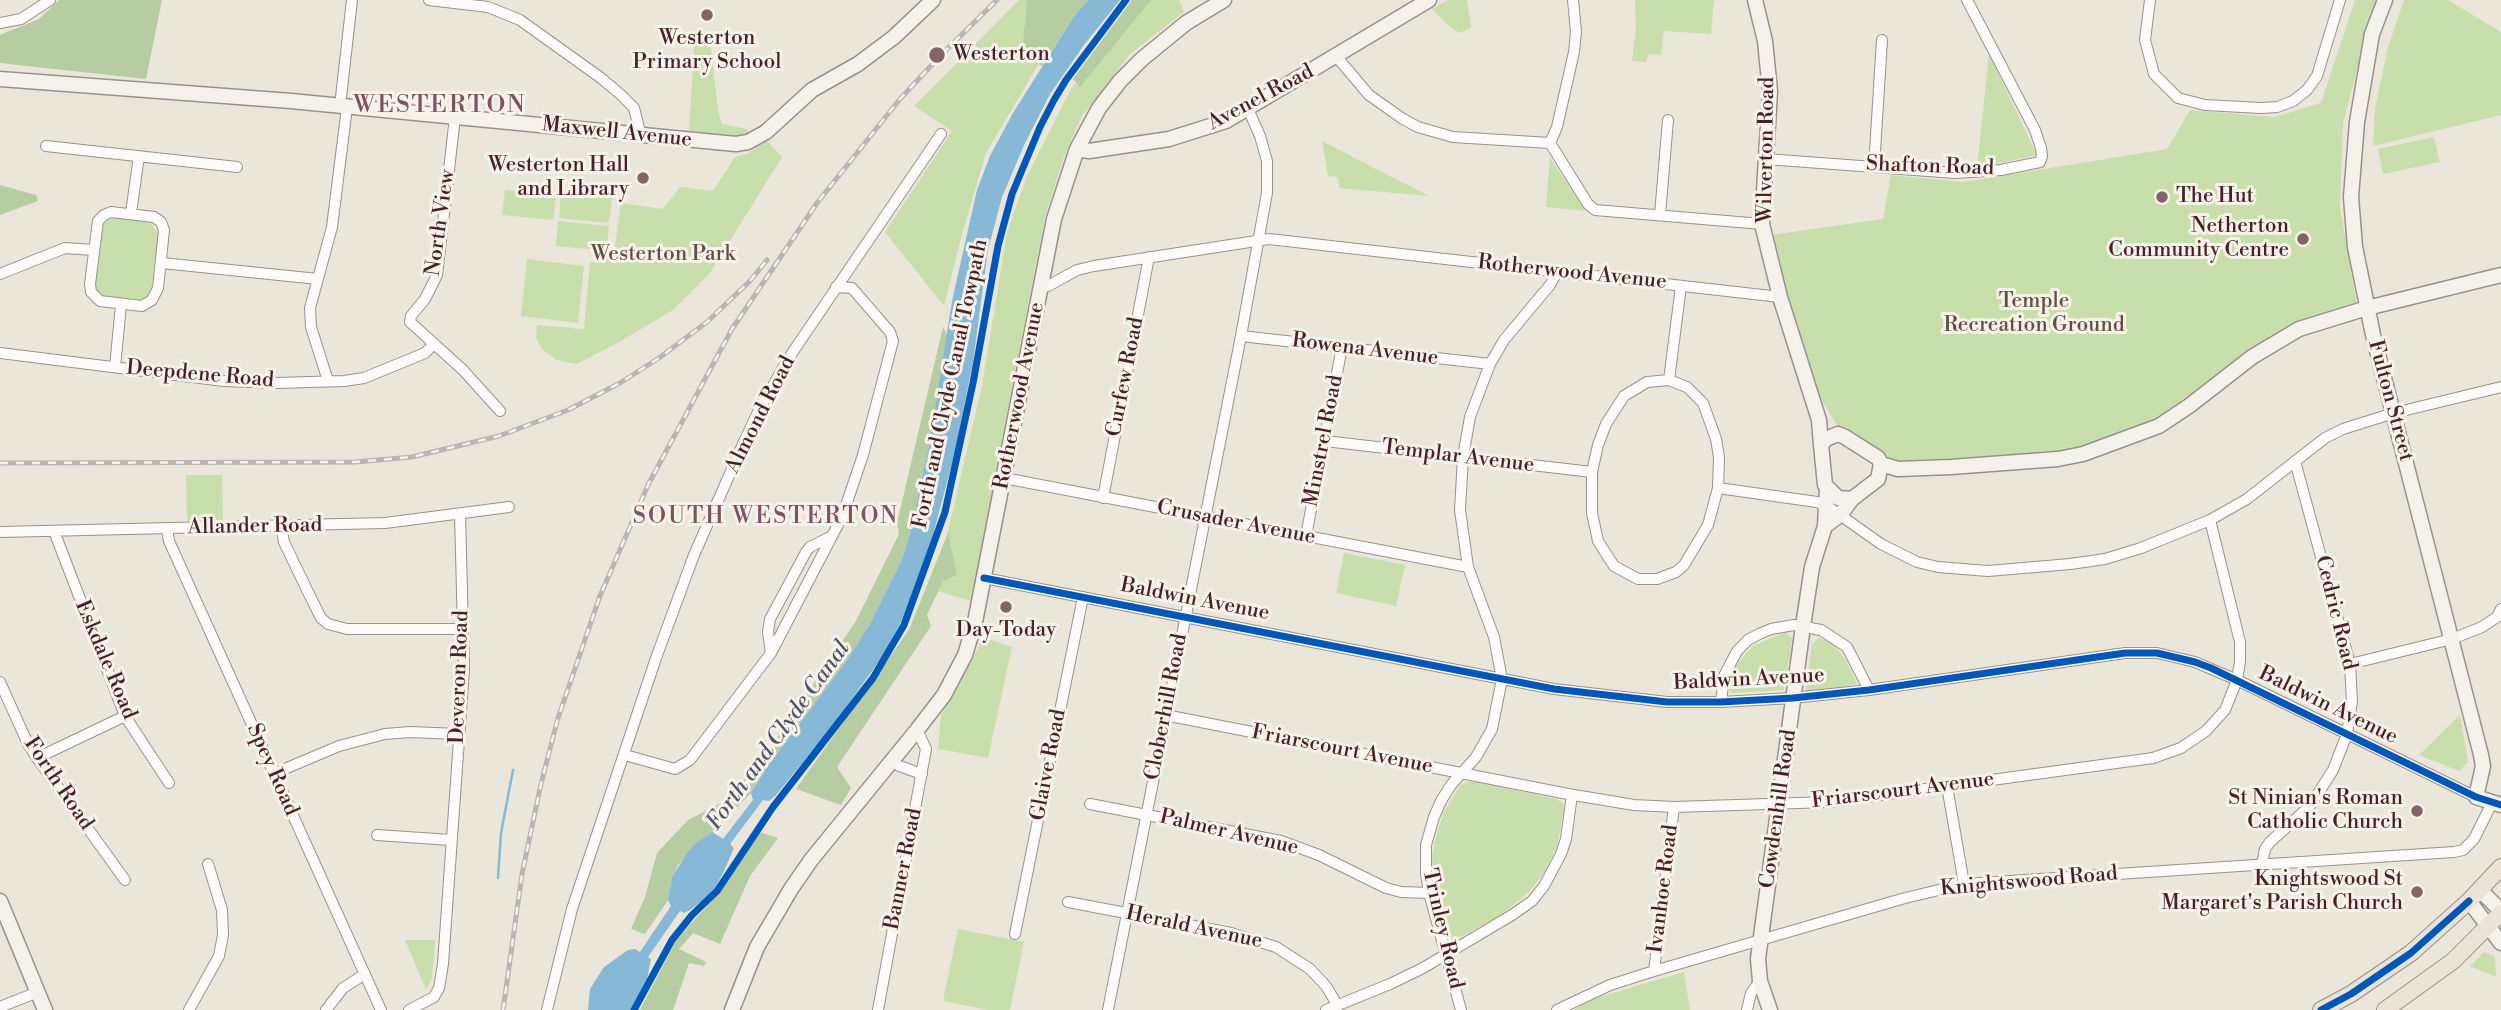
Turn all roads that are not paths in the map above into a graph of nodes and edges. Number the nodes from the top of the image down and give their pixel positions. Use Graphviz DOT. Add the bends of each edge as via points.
graph roads {
  1 [pos="50,0"];
  2 [pos="352,0"];
  3 [pos="429,0"];
  4 [pos="933,0"];
  5 [pos="1224,0"];
  6 [pos="1429,0"];
  7 [pos="1573,0"];
  8 [pos="1755,0"];
  9 [pos="1967,0"];
  10 [pos="2150,0"];
  11 [pos="2340,0"];
  12 [pos="2385,0"];
  13 [pos="0,23"];
  14 [pos="1882,40"];
  15 [pos="1336,56"];
  16 [pos="0,79"];
  17 [pos="343,106"];
  18 [pos="1248,109"];
  19 [pos="455,117"];
  20 [pos="1668,120"];
  21 [pos="941,134"];
  22 [pos="641,136"];
  23 [pos="1550,143"];
  24 [pos="46,146"];
  25 [pos="1077,149"];
  26 [pos="139,156"];
  27 [pos="1766,159"];
  28 [pos="237,167"];
  29 [pos="1874,167"];
  30 [pos="131,214"];
  31 [pos="1660,215"];
  32 [pos="1762,224"];
  33 [pos="1257,240"];
  34 [pos="93,250"];
  35 [pos="1149,257"];
  36 [pos="162,262"];
  37 [pos="1557,272"];
  38 [pos="0,274"];
  39 [pos="2501,275"];
  40 [pos="318,279"];
  41 [pos="1681,286"];
  42 [pos="836,287"];
  43 [pos="1041,287"];
  44 [pos="1780,297"];
  45 [pos="121,305"];
  46 [pos="2367,308"];
  47 [pos="1241,335"];
  48 [pos="435,344"];
  49 [pos="1342,347"];
  50 [pos="0,353"];
  51 [pos="1490,364"];
  52 [pos="115,367"];
  53 [pos="1669,380"];
  54 [pos="328,381"];
  55 [pos="2501,387"];
  56 [pos="499,411"];
  57 [pos="2394,413"];
  58 [pos="1819,420"];
  59 [pos="1838,434"];
  60 [pos="1325,441"];
  61 [pos="1821,445"];
  62 [pos="1463,457"];
  63 [pos="2295,461"];
  64 [pos="1881,464"];
  65 [pos="1899,469"];
  66 [pos="1592,472"];
  67 [pos="1004,478"];
  68 [pos="1878,479"];
  69 [pos="1718,488"];
  70 [pos="1827,488"];
  71 [pos="1103,498"];
  72 [pos="1852,499"];
  73 [pos="509,507"];
  74 [pos="1833,510"];
  75 [pos="460,514"];
  76 [pos="1204,517"];
  77 [pos="2210,520"];
  78 [pos="281,526"];
  79 [pos="167,529"];
  80 [pos="54,531"];
  81 [pos="0,532"];
  82 [pos="833,536"];
  83 [pos="1306,536"];
  84 [pos="1468,568"];
  85 [pos="984,578"];
  86 [pos="1083,597"];
  87 [pos="2501,609"];
  88 [pos="1184,616"];
  89 [pos="1803,625"];
  90 [pos="463,629"];
  91 [pos="2452,639"];
  92 [pos="771,653"];
  93 [pos="2350,664"];
  94 [pos="1502,679"];
  95 [pos="2237,680"];
  96 [pos="0,682"];
  97 [pos="1869,690"];
  98 [pos="1793,698"];
  99 [pos="1721,702"];
  100 [pos="1165,715"];
  101 [pos="125,716"];
  102 [pos="917,730"];
  103 [pos="458,734"];
  104 [pos="2347,734"];
  105 [pos="625,755"];
  106 [pos="37,758"];
  107 [pos="900,766"];
  108 [pos="275,773"];
  109 [pos="922,774"];
  110 [pos="1462,774"];
  111 [pos="169,783"];
  112 [pos="1947,786"];
  113 [pos="1572,795"];
  114 [pos="2476,797"];
  115 [pos="1090,804"];
  116 [pos="1779,805"];
  117 [pos="2498,806"];
  118 [pos="1674,807"];
  119 [pos="1146,815"];
  120 [pos="377,835"];
  121 [pos="451,841"];
  122 [pos="208,864"];
  123 [pos="2262,864"];
  124 [pos="2501,867"];
  125 [pos="125,880"];
  126 [pos="1964,884"];
  127 [pos="1429,893"];
  128 [pos="2475,896"];
  129 [pos="0,901"];
  130 [pos="1068,902"];
  131 [pos="2501,912"];
  132 [pos="1127,913"];
  133 [pos="2489,926"];
  134 [pos="1015,934"];
  135 [pos="1761,940"];
  136 [pos="2501,943"];
  137 [pos="1446,954"];
  138 [pos="1654,971"];
  139 [pos="365,974"];
  140 [pos="1760,981"];
  141 [pos="38,992"];
  142 [pos="1338,1006"];
  143 [pos="0,1007"];
  144 [pos="45,1010"];
  145 [pos="189,1010"];
  146 [pos="326,1010"];
  147 [pos="381,1010"];
  148 [pos="409,1010"];
  149 [pos="547,1010"];
  150 [pos="732,1010"];
  151 [pos="878,1010"];
  152 [pos="1108,1010"];
  153 [pos="1326,1010"];
  154 [pos="1461,1010"];
  155 [pos="1556,1010"];
  156 [pos="1747,1010"];
  157 [pos="1770,1010"];
  158 [pos="2321,1010"];
  159 [pos="2385,1010"];
  1 -- 13 [label="street" via="21,19"];
  2 -- 17 [label="street"];
  3 -- 22 [label="street" via="488,6 520,20 620,94 634,108"];
  4 -- 22 [label="street, Maxwell Avenue" via="894,37 812,90 757,138 736,145"];
  5 -- 25 [label="street" via="1186,23 1120,81"];
  6 -- 15 [label="street, Avenel Road"];
  7 -- 23 [label="street" via="1574,51"];
  8 -- 27 [label="street, Wilverton Road" via="1769,70"];
  9 -- 29 [label="street, Shafton Road" via="2021,99 2041,148 2041,160 2023,167 1972,173"];
  10 -- 11 [label="street" via="2145,40 2154,74 2178,98 2205,105 2261,108 2293,101 2312,83"];
  12 -- 46 [label="street, Fulton Street" via="2372,34 2353,157 2355,247"];
  14 -- 29 [label="street"];
  15 -- 18 [label="street, Avenel Road"];
  15 -- 23 [label="street" via="1369,95 1418,127 1453,137"];
  16 -- 17 [label="street, Maxwell Avenue"];
  17 -- 19 [label="street, Maxwell Avenue"];
  17 -- 40 [label="street" via="334,216"];
  18 -- 25 [label="street, Avenel Road" via="1169,139"];
  18 -- 33 [label="street, Cloberhill Road" via="1267,160 1267,193"];
  19 -- 22 [label="street, Maxwell Avenue"];
  19 -- 48 [label="street, North View" via="437,275 410,319"];
  20 -- 31 [label="street"];
  21 -- 42 [label="street, Almond Road"];
  23 -- 31 [label="street" via="1591,207"];
  24 -- 26 [label="street"];
  25 -- 43 [label="street" via="1054,219"];
  26 -- 28 [label="street"];
  26 -- 30 [label="street"];
  27 -- 29 [label="street, Shafton Road"];
  27 -- 32 [label="street, Wilverton Road"];
  30 -- 34 [label="street" via="111,212 97,221"];
  30 -- 36 [label="street" via="153,216 161,222"];
  31 -- 32 [label="street"];
  32 -- 44 [label="street, Wilverton Road"];
  33 -- 35 [label="street, Rotherwood Avenue"];
  33 -- 37 [label="street, Rotherwood Avenue" via="1281,239"];
  33 -- 47 [label="street, Cloberhill Road"];
  34 -- 38 [label="street" via="65,248"];
  34 -- 45 [label="street" via="91,292 100,301"];
  35 -- 43 [label="street, Rotherwood Avenue" via="1077,270"];
  35 -- 71 [label="street, Curfew Road"];
  36 -- 40 [label="street"];
  36 -- 45 [label="street" via="152,300 142,306"];
  37 -- 41 [label="street, Rotherwood Avenue"];
  37 -- 51 [label="street, Trinley Road"];
  39 -- 46 [label="street"];
  40 -- 54 [label="street" via="310,316"];
  41 -- 44 [label="street, Rotherwood Avenue"];
  41 -- 53 [label="street"];
  42 -- 82 [label="street" via="852,288 890,332 892,341 863,455"];
  42 -- 105 [label="street, Almond Road" via="772,386 738,455 690,566"];
  43 -- 67 [label="street, Rotherwood Avenue"];
  44 -- 58 [label="street, Wilverton Road"];
  45 -- 52 [label="street"];
  46 -- 57 [label="street, Fulton Street"];
  46 -- 65 [label="street" via="2285,336 2159,426 2119,442 2058,459"];
  47 -- 49 [label="street, Rowena Avenue"];
  47 -- 76 [label="street, Cloberhill Road"];
  48 -- 54 [label="street, Deepdene Road" via="425,353 375,374"];
  48 -- 56 [label="street, North View"];
  49 -- 51 [label="street, Rowena Avenue"];
  49 -- 60 [label="street, Minstrel Road"];
  50 -- 52 [label="street, Deepdene Road"];
  51 -- 62 [label="street, Trinley Road" via="1470,417"];
  52 -- 54 [label="street, Deepdene Road" via="234,382"];
  53 -- 66 [label="street" via="1647,383 1624,396 1606,424"];
  53 -- 69 [label="street" via="1697,394 1706,410 1719,457"];
  55 -- 57 [label="street"];
  57 -- 63 [label="street" via="2343,429"];
  57 -- 91 [label="street, Fulton Street"];
  58 -- 59 [label="street"];
  58 -- 61 [label="street, Wilverton Road"];
  59 -- 61 [label="street"];
  59 -- 64 [label="street" via="1878,457"];
  60 -- 62 [label="street, Templar Avenue"];
  60 -- 83 [label="street, Minstrel Road"];
  61 -- 70 [label="street"];
  62 -- 66 [label="street, Templar Avenue"];
  62 -- 84 [label="street, Trinley Road" via="1460,510"];
  63 -- 77 [label="street" via="2247,499"];
  63 -- 93 [label="street, Cedric Road"];
  64 -- 65 [label="street"];
  64 -- 68 [label="street"];
  65 -- 68 [label="street"];
  66 -- 69 [label="street" via="1592,513 1598,541 1614,566 1638,579 1657,579 1684,565 1708,526"];
  67 -- 71 [label="street, Crusader Avenue"];
  67 -- 85 [label="street, Rotherwood Avenue"];
  68 -- 72 [label="street"];
  69 -- 74 [label="street" via="1817,502"];
  70 -- 72 [label="street" via="1838,498"];
  70 -- 74 [label="street"];
  71 -- 76 [label="street, Crusader Avenue"];
  72 -- 74 [label="street, Cowdenhill Road"];
  73 -- 75 [label="street, Allander Road"];
  74 -- 77 [label="street" via="1881,544 1917,562 1975,571 2105,559"];
  74 -- 89 [label="street, Cowdenhill Road" via="1812,567"];
  75 -- 78 [label="street, Allander Road" via="386,523"];
  75 -- 90 [label="street, Deveron Road"];
  76 -- 83 [label="street, Crusader Avenue"];
  76 -- 88 [label="street, Cloberhill Road"];
  77 -- 95 [label="street, Friarscourt Avenue" via="2240,642"];
  78 -- 79 [label="street, Allander Road"];
  78 -- 90 [label="street" via="302,580 328,624 348,629"];
  79 -- 80 [label="street, Allander Road"];
  79 -- 108 [label="street, Spey Road"];
  80 -- 81 [label="street, Allander Road"];
  80 -- 101 [label="street, Eskdale Road"];
  82 -- 92 [label="street"];
  82 -- 92 [label="street" via="806,552 771,620"];
  83 -- 84 [label="street, Crusader Avenue"];
  84 -- 94 [label="street, Trinley Road" via="1494,637"];
  85 -- 86 [label="street, Baldwin Avenue"];
  85 -- 102 [label="street, Rotherwood Avenue" via="965,655 944,695"];
  86 -- 88 [label="street, Baldwin Avenue"];
  86 -- 134 [label="street, Glaive Road"];
  87 -- 91 [label="street" via="2482,628"];
  88 -- 94 [label="street, Baldwin Avenue"];
  88 -- 100 [label="street, Cloberhill Road"];
  89 -- 97 [label="street" via="1821,630 1847,647"];
  89 -- 98 [label="street, Cowdenhill Road"];
  89 -- 99 [label="street" via="1771,629 1748,640 1730,661"];
  90 -- 103 [label="street, Deveron Road"];
  91 -- 93 [label="street"];
  91 -- 114 [label="street, Fulton Street" via="2483,766"];
  92 -- 105 [label="street" via="683,766 666,768"];
  93 -- 104 [label="street, Cedric Road" via="2352,701"];
  94 -- 99 [label="street, Baldwin Avenue" via="1617,698"];
  94 -- 110 [label="street, Trinley Road" via="1492,729"];
  95 -- 97 [label="street, Baldwin Avenue" via="2195,662 2142,652"];
  95 -- 104 [label="street, Baldwin Avenue"];
  95 -- 112 [label="street, Friarscourt Avenue" via="2225,710 2206,731 2165,755"];
  96 -- 106 [label="street, Forth Road"];
  97 -- 98 [label="street, Baldwin Avenue"];
  98 -- 99 [label="street, Baldwin Avenue"];
  98 -- 116 [label="street, Cowdenhill Road"];
  100 -- 110 [label="street, Friarscourt Avenue"];
  100 -- 119 [label="street, Cloberhill Road"];
  101 -- 106 [label="street"];
  101 -- 111 [label="street, Eskdale Road"];
  102 -- 109 [label="street, Banner Road" via="926,749"];
  102 -- 150 [label="street, Rotherwood Avenue" via="791,889 757,947"];
  103 -- 108 [label="street" via="410,732 373,737"];
  103 -- 121 [label="street, Deveron Road"];
  104 -- 114 [label="street, Baldwin Avenue"];
  104 -- 123 [label="street, Cedric Road" via="2322,790 2270,842"];
  105 -- 149 [label="street, Almond Road" via="568,923"];
  106 -- 125 [label="street, Forth Road"];
  107 -- 109 [label="street"];
  108 -- 139 [label="street, Spey Road"];
  109 -- 151 [label="street, Banner Road"];
  110 -- 113 [label="street, Friarscourt Avenue"];
  110 -- 127 [label="street, Trinley Road" via="1441,801 1429,831 1425,859"];
  112 -- 116 [label="street, Friarscourt Avenue"];
  112 -- 126 [label="street"];
  113 -- 118 [label="street, Friarscourt Avenue"];
  113 -- 137 [label="street" via="1566,839 1544,886 1512,915"];
  114 -- 117 [label="street, Baldwin Avenue"];
  115 -- 119 [label="street, Palmer Avenue"];
  116 -- 118 [label="street, Friarscourt Avenue"];
  116 -- 135 [label="street, Cowdenhill Road"];
  117 -- 123 [label="street, Knightswood Road" via="2463,850"];
  118 -- 138 [label="street, Ivanhoe Road"];
  119 -- 127 [label="street, Palmer Avenue" via="1281,841 1386,888"];
  119 -- 132 [label="street, Cloberhill Road"];
  120 -- 121 [label="street"];
  121 -- 148 [label="street, Deveron Road" via="439,988 429,1001"];
  122 -- 145 [label="street" via="222,910 223,935 219,956"];
  123 -- 126 [label="street, Knightswood Road"];
  124 -- 128 [label="main road"];
  126 -- 135 [label="street, Knightswood Road"];
  127 -- 137 [label="street, Trinley Road"];
  128 -- 131 [label="street"];
  128 -- 133 [label="street"];
  128 -- 158 [label="main road" via="2411,953"];
  129 -- 141 [label="street"];
  130 -- 132 [label="street, Herald Avenue"];
  131 -- 133 [label="main road"];
  132 -- 142 [label="street, Herald Avenue" via="1231,933 1276,947 1310,969"];
  132 -- 152 [label="street, Cloberhill Road"];
  133 -- 136 [label="street"];
  133 -- 159 [label="main road" via="2453,961"];
  135 -- 138 [label="street, Knightswood Road"];
  135 -- 140 [label="street, Cowdenhill Road"];
  137 -- 142 [label="street"];
  137 -- 154 [label="street, Trinley Road"];
  138 -- 155 [label="street, Knightswood Road" via="1609,985"];
  139 -- 146 [label="street" via="343,988"];
  139 -- 147 [label="street, Spey Road"];
  140 -- 156 [label="street"];
  140 -- 157 [label="street, Cowdenhill Road"];
  141 -- 143 [label="street"];
  141 -- 144 [label="street"];
  142 -- 153 [label="street"];
}
